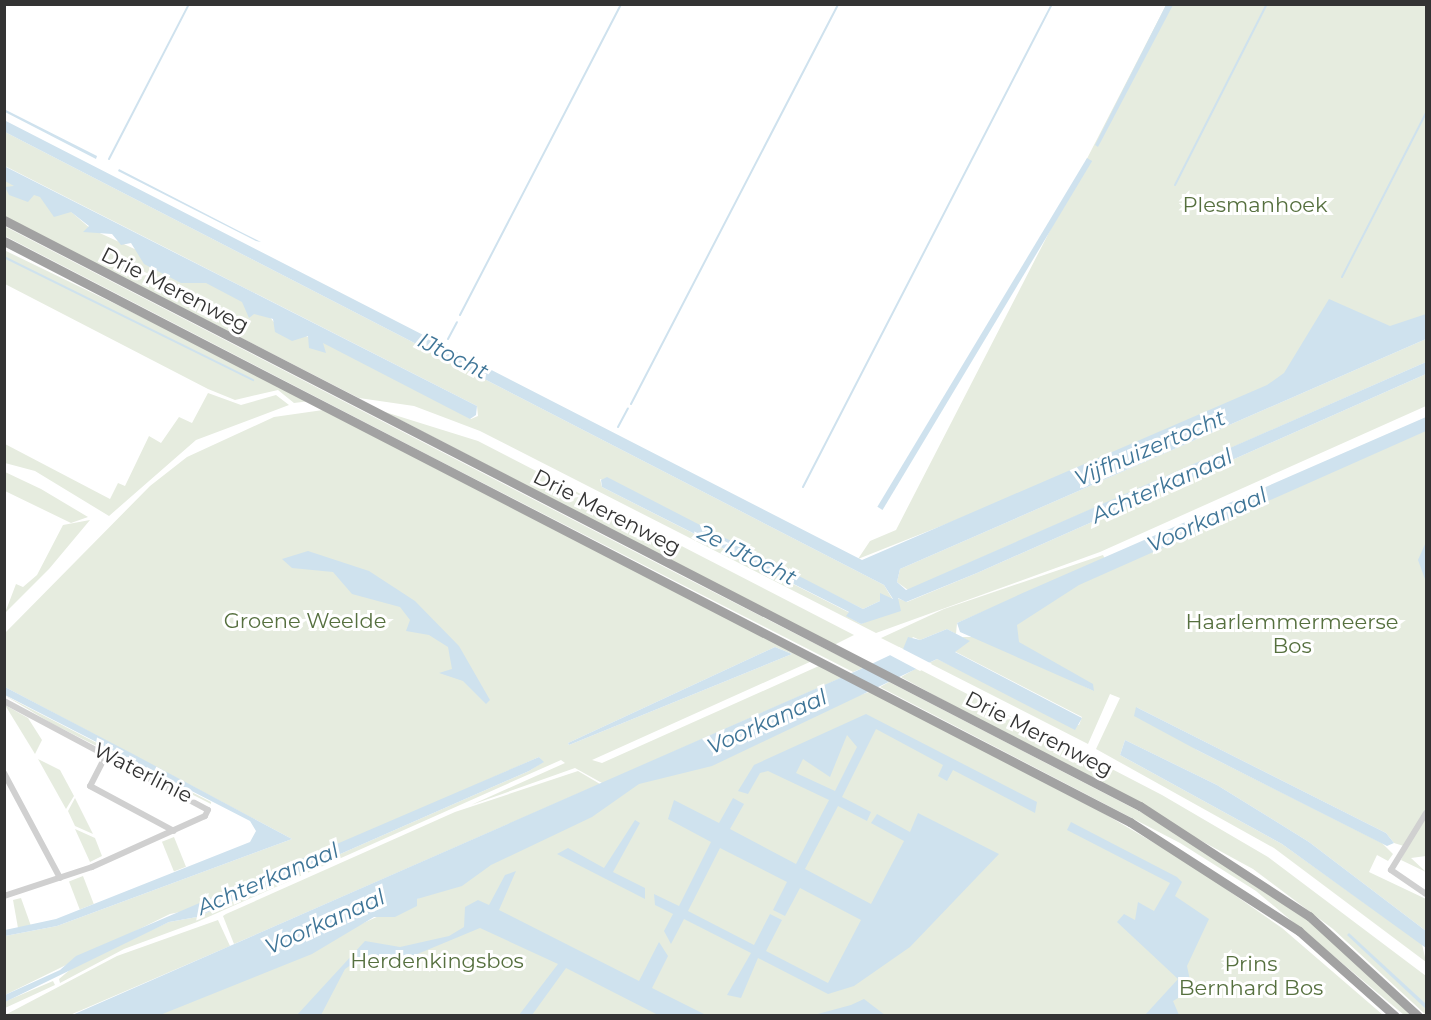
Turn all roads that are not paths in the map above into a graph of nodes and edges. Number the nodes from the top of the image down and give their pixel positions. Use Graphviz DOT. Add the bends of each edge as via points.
graph roads {
  1 [pos="4,220"];
  2 [pos="4,242"];
  3 [pos="4,701"];
  4 [pos="106,755"];
  5 [pos="4,773"];
  6 [pos="1426,813"];
  7 [pos="174,831"];
  8 [pos="60,878"];
  9 [pos="1426,894"];
  10 [pos="4,896"];
  11 [pos="1395,1016"];
  12 [pos="1418,1016"];
  1 -- 12 [label="highway, Drie Merenweg" via="1209,847 1309,916"];
  2 -- 11 [label="highway, Drie Merenweg" via="842,671 1223,877 1299,931"];
  3 -- 4 [label="street, Waterlinie"];
  4 -- 7 [label="street" via="90,786"];
  4 -- 7 [label="street, Waterlinie" via="206,806 205,816"];
  5 -- 8 [label="street"];
  6 -- 9 [label="street" via="1391,870"];
  7 -- 8 [label="street, Waterlinie"];
  8 -- 10 [label="street, Waterlinie"];
}
